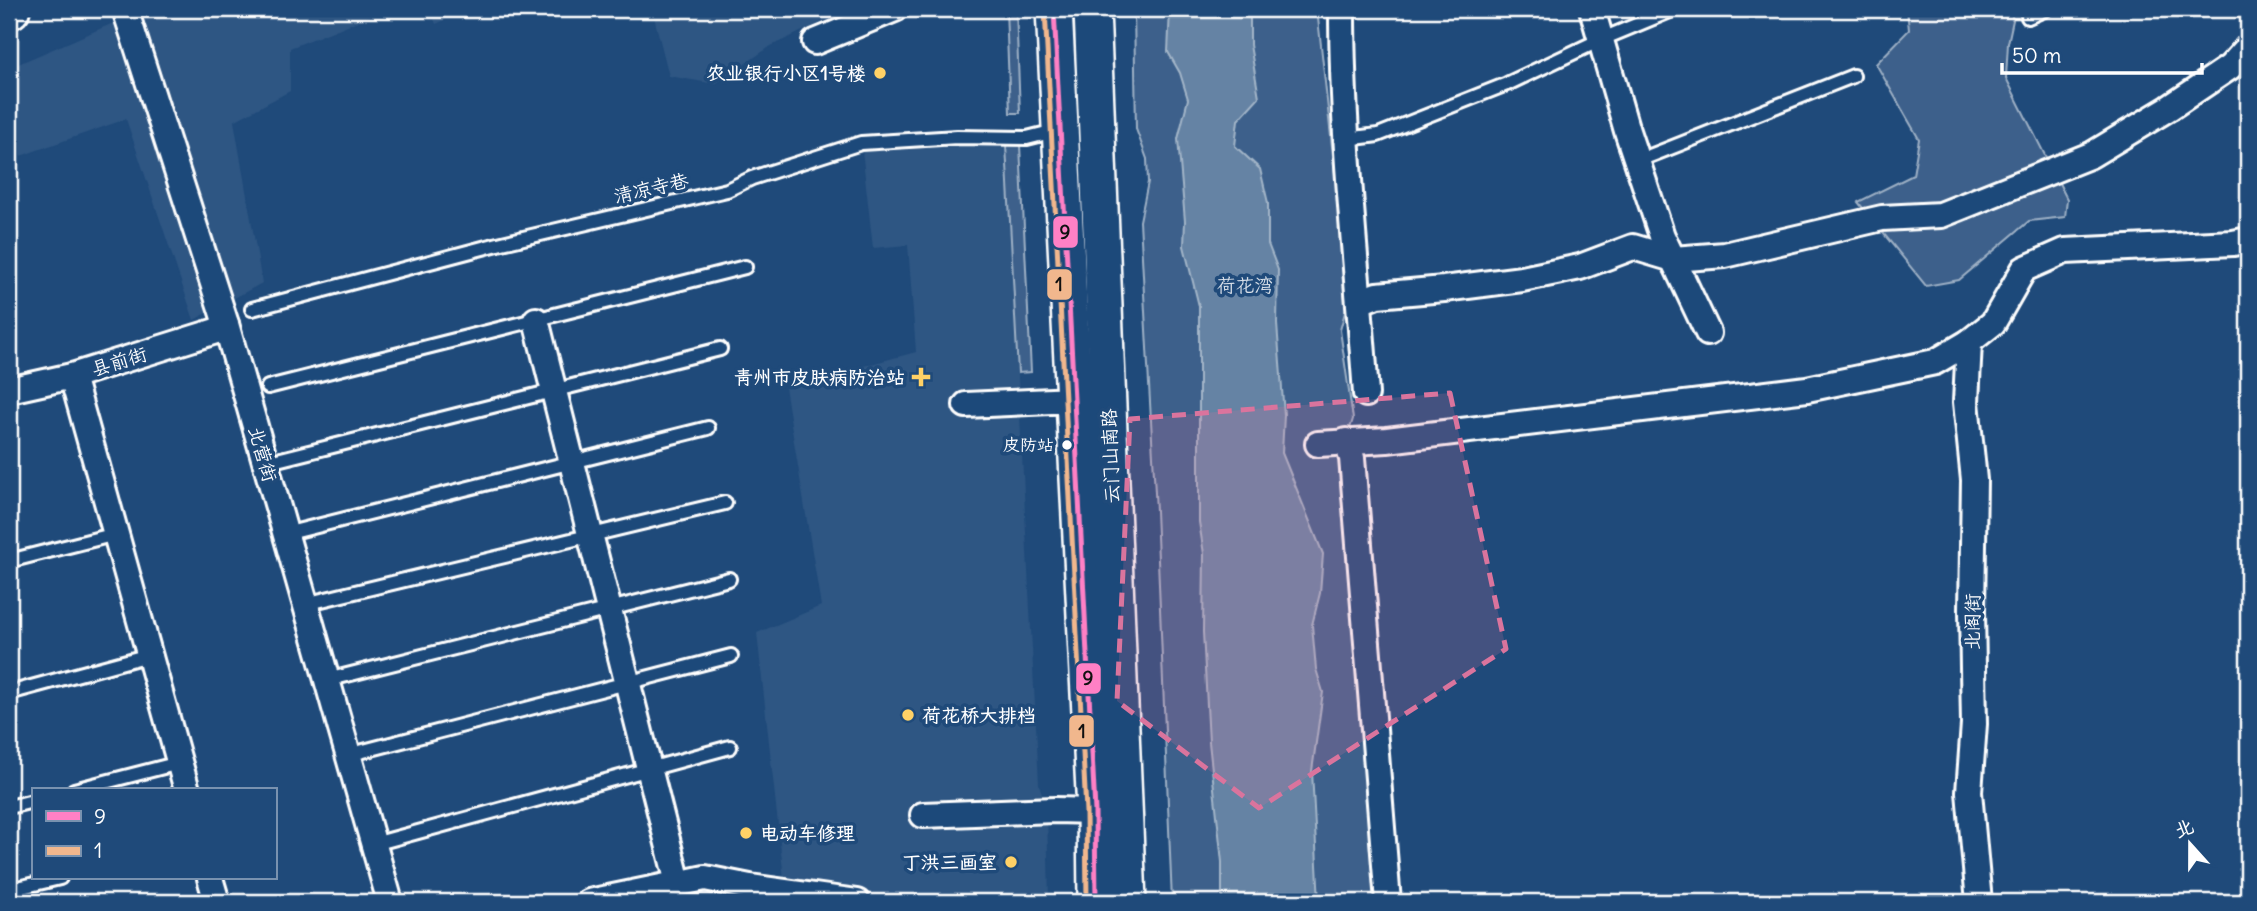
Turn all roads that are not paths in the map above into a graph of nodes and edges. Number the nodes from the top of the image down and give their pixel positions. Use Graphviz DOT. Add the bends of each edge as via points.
graph roads {
  1 [pos="125,9"];
  2 [pos="895,9"];
  3 [pos="1054,9"];
  4 [pos="1092,9"];
  5 [pos="1342,9"];
  6 [pos="1592,9"];
  7 [pos="1675,9"];
  8 [pos="2046,9"];
  9 [pos="2028,17"];
  10 [pos="1600,40"];
  11 [pos="815,42"];
  12 [pos="2248,47"];
  13 [pos="1853,76"];
  14 [pos="1059,130"];
  15 [pos="1347,139"];
  16 [pos="1637,161"];
  17 [pos="2248,240"];
  18 [pos="1673,259"];
  19 [pos="745,267"];
  20 [pos="1359,302"];
  21 [pos="252,309"];
  22 [pos="536,320"];
  23 [pos="226,324"];
  24 [pos="1708,333"];
  25 [pos="1969,342"];
  26 [pos="720,349"];
  27 [pos="72,376"];
  28 [pos="268,387"];
  29 [pos="9,390"];
  30 [pos="553,390"];
  31 [pos="1366,394"];
  32 [pos="1108,399"];
  33 [pos="1073,400"];
  34 [pos="966,405"];
  35 [pos="708,428"];
  36 [pos="1346,441"];
  37 [pos="1318,444"];
  38 [pos="265,463"];
  39 [pos="572,463"];
  40 [pos="725,503"];
  41 [pos="116,534"];
  42 [pos="285,534"];
  43 [pos="590,534"];
  44 [pos="9,561"];
  45 [pos="730,579"];
  46 [pos="305,604"];
  47 [pos="609,609"];
  48 [pos="149,655"];
  49 [pos="731,656"];
  50 [pos="327,680"];
  51 [pos="627,683"];
  52 [pos="9,693"];
  53 [pos="730,747"];
  54 [pos="348,755"];
  55 [pos="179,763"];
  56 [pos="649,769"];
  57 [pos="82,788"];
  58 [pos="186,788"];
  59 [pos="32,801"];
  60 [pos="9,807"];
  61 [pos="1095,811"];
  62 [pos="923,815"];
  63 [pos="374,844"];
  64 [pos="52,880"];
  65 [pos="212,880"];
  66 [pos="678,883"];
  67 [pos="9,890"];
  68 [pos="822,900"];
  69 [pos="217,902"];
  70 [pos="390,902"];
  71 [pos="589,902"];
  72 [pos="857,902"];
  73 [pos="1096,902"];
  74 [pos="1128,902"];
  75 [pos="1388,902"];
  76 [pos="1979,902"];
  1 -- 23 [label="street, 北营街"];
  2 -- 11 [label="street"];
  3 -- 14 [label="main road, 云门山南路"];
  4 -- 32 [label="main road, 云门山南路"];
  5 -- 15 [label="street"];
  6 -- 10 [label="street"];
  7 -- 10 [label="lane"];
  8 -- 9 [label="lane"];
  10 -- 15 [label="lane" via="1404,125 1378,135"];
  10 -- 16 [label="street"];
  12 -- 18 [label="street" via="2230,67 2091,155 1941,215 1882,218 1725,255"];
  13 -- 16 [label="lane"];
  14 -- 21 [label="lane, 清凉寺巷" via="1027,138 861,143 727,190"];
  14 -- 33 [label="main road, 云门山南路"];
  15 -- 31 [label="street"];
  16 -- 18 [label="street"];
  17 -- 25 [label="street" via="2065,251 2024,269 1993,324"];
  18 -- 20 [label="street" via="1633,247 1580,267 1522,279 1377,295"];
  18 -- 24 [label="street"];
  19 -- 22 [label="lane"];
  22 -- 28 [label="lane"];
  22 -- 30 [label="street"];
  23 -- 27 [label="street, 县前街"];
  23 -- 38 [label="street, 北营街"];
  25 -- 36 [label="street" via="1935,362 1807,389 1387,440"];
  25 -- 76 [label="street, 北阁街" via="1966,402 1974,480 1969,792"];
  26 -- 30 [label="lane"];
  27 -- 29 [label="street, 县前街"];
  27 -- 41 [label="street"];
  30 -- 38 [label="lane"];
  30 -- 39 [label="street"];
  32 -- 33 [label="main road"];
  32 -- 74 [label="main road, 云门山南路"];
  33 -- 34 [label="street"];
  33 -- 61 [label="main road, 云门山南路"];
  35 -- 39 [label="lane"];
  36 -- 37 [label="street"];
  36 -- 75 [label="street" via="1352,458"];
  38 -- 42 [label="street, 北营街"];
  39 -- 42 [label="lane"];
  39 -- 43 [label="street"];
  40 -- 43 [label="lane"];
  41 -- 44 [label="lane"];
  41 -- 48 [label="street"];
  42 -- 46 [label="street, 北营街"];
  43 -- 46 [label="lane"];
  43 -- 47 [label="street"];
  45 -- 47 [label="lane"];
  46 -- 50 [label="street, 北营街"];
  47 -- 50 [label="lane"];
  47 -- 51 [label="street"];
  48 -- 52 [label="lane"];
  48 -- 55 [label="street"];
  49 -- 51 [label="lane"];
  50 -- 54 [label="street, 北营街"];
  51 -- 54 [label="lane"];
  51 -- 56 [label="street"];
  53 -- 56 [label="lane"];
  54 -- 63 [label="street, 北营街"];
  55 -- 57 [label="lane"];
  55 -- 58 [label="street"];
  56 -- 63 [label="lane"];
  56 -- 66 [label="street"];
  59 -- 60 [label="lane"];
  61 -- 62 [label="street"];
  61 -- 73 [label="main road, 云门山南路"];
  63 -- 70 [label="street, 北营街"];
  64 -- 67 [label="lane"];
  65 -- 69 [label="street"];
  66 -- 68 [label="street" via="705,878"];
  66 -- 71 [label="street"];
  68 -- 72 [label="street"];
}
